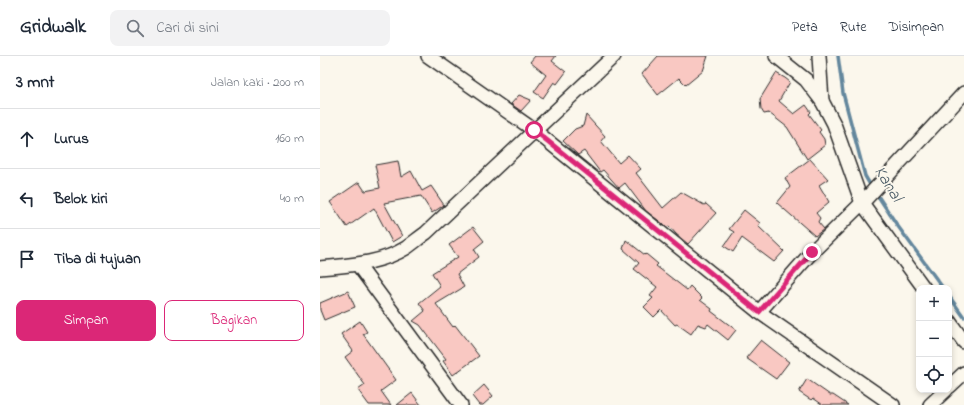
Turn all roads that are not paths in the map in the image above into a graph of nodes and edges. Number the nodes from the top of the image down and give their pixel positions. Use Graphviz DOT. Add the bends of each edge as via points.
graph roads {
  1 [pos="428,56"];
  2 [pos="614,56"];
  3 [pos="776,56"];
  4 [pos="819,56"];
  5 [pos="964,93"];
  6 [pos="822,101"];
  7 [pos="534,130"];
  8 [pos="866,199"];
  9 [pos="358,265"];
  10 [pos="320,268"];
  11 [pos="922,285"];
  12 [pos="759,312"];
  13 [pos="952,325"];
  14 [pos="964,342"];
  15 [pos="964,374"];
  16 [pos="952,385"];
  17 [pos="943,393"];
  18 [pos="458,404"];
  19 [pos="893,405"];
  20 [pos="930,405"];
  1 -- 7 [label="street"];
  2 -- 7 [label="street"];
  3 -- 6 [label="street" via="806,80"];
  4 -- 6 [label="street"];
  5 -- 8 [label="street"];
  6 -- 8 [label="street"];
  7 -- 9 [label="street" via="426,233 406,248"];
  7 -- 12 [label="street"];
  8 -- 11 [label="street"];
  8 -- 12 [label="street" via="812,252"];
  9 -- 10 [label="street"];
  9 -- 18 [label="street"];
  12 -- 19 [label="street"];
  13 -- 14 [label="street"];
  15 -- 16 [label="street"];
  17 -- 20 [label="street"];
}
